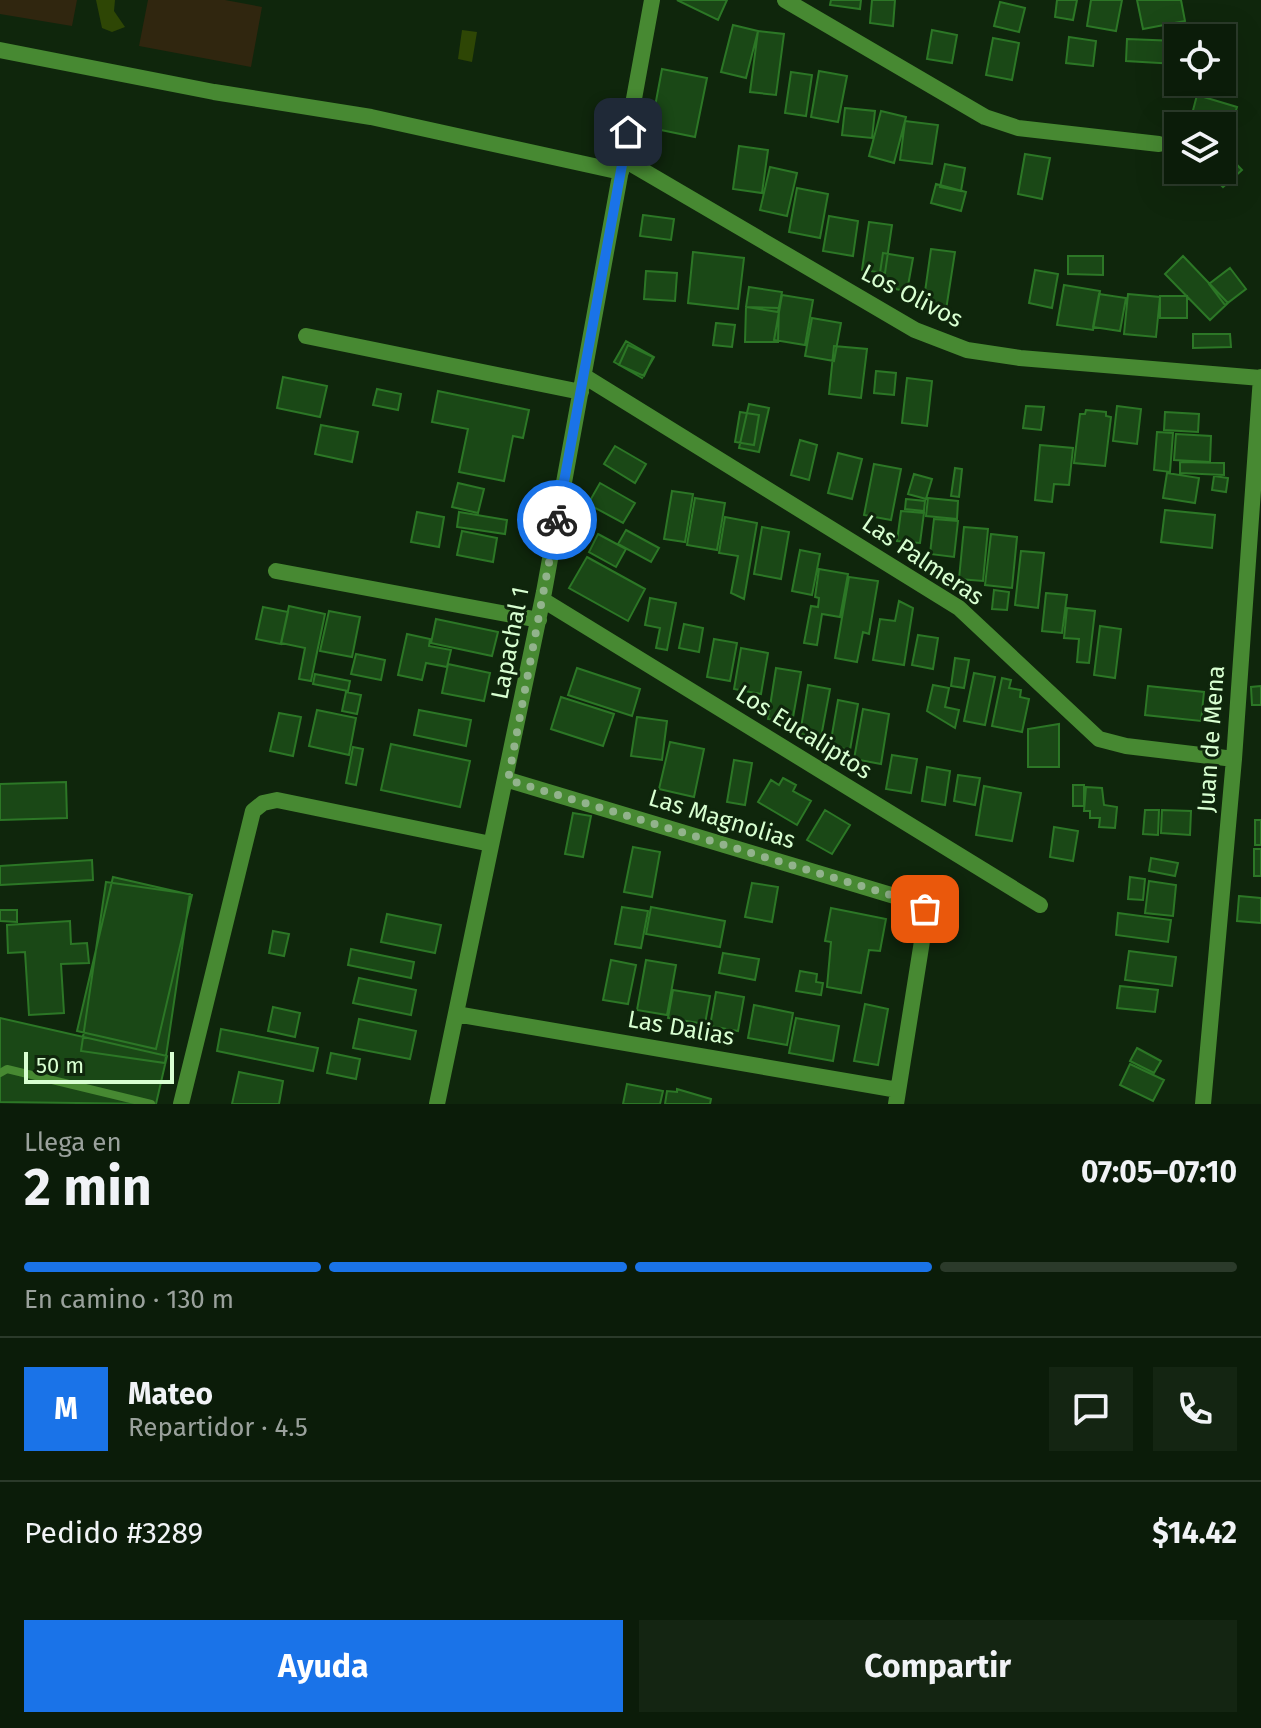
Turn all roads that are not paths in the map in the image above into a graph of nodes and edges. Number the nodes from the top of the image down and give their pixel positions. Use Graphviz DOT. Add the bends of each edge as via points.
graph roads {
  1 [pos="652,0"];
  2 [pos="785,0"];
  3 [pos="0,50"];
  4 [pos="1159,144"];
  5 [pos="622,165"];
  6 [pos="306,336"];
  7 [pos="1261,378"];
  8 [pos="582,384"];
  9 [pos="276,571"];
  10 [pos="543,600"];
  11 [pos="539,620"];
  12 [pos="1234,759"];
  13 [pos="508,780"];
  14 [pos="491,844"];
  15 [pos="1040,905"];
  16 [pos="456,1014"];
  17 [pos="0,1073"];
  18 [pos="897,1097"];
  19 [pos="151,1104"];
  20 [pos="181,1104"];
  21 [pos="437,1104"];
  22 [pos="1203,1104"];
  1 -- 5 [label="street, Lapachal 1"];
  2 -- 4 [label="street" via="985,117 1018,128"];
  3 -- 5 [label="street, Los Olivos"];
  5 -- 7 [label="street, Los Olivos" via="915,330 967,350"];
  5 -- 8 [label="street, Lapachal 1"];
  6 -- 8 [label="street"];
  7 -- 12 [label="street, Juan de Mena"];
  8 -- 10 [label="street, Lapachal 1"];
  8 -- 12 [label="street, Las Palmeras" via="959,608 1099,739"];
  9 -- 11 [label="street"];
  10 -- 11 [label="street, Lapachal 1"];
  10 -- 15 [label="street, Los Eucaliptos"];
  11 -- 13 [label="street, Lapachal 1"];
  12 -- 22 [label="street, Juan de Mena"];
  13 -- 14 [label="street, Lapachal 1"];
  13 -- 18 [label="street, Las Magnolias" via="921,904 926,916"];
  14 -- 16 [label="street, Lapachal 1"];
  14 -- 20 [label="street" via="277,800 257,807"];
  16 -- 18 [label="street, Las Dalias"];
  16 -- 21 [label="street, Lapachal 1"];
  17 -- 19 [label="lane" via="7,1069"];
}
